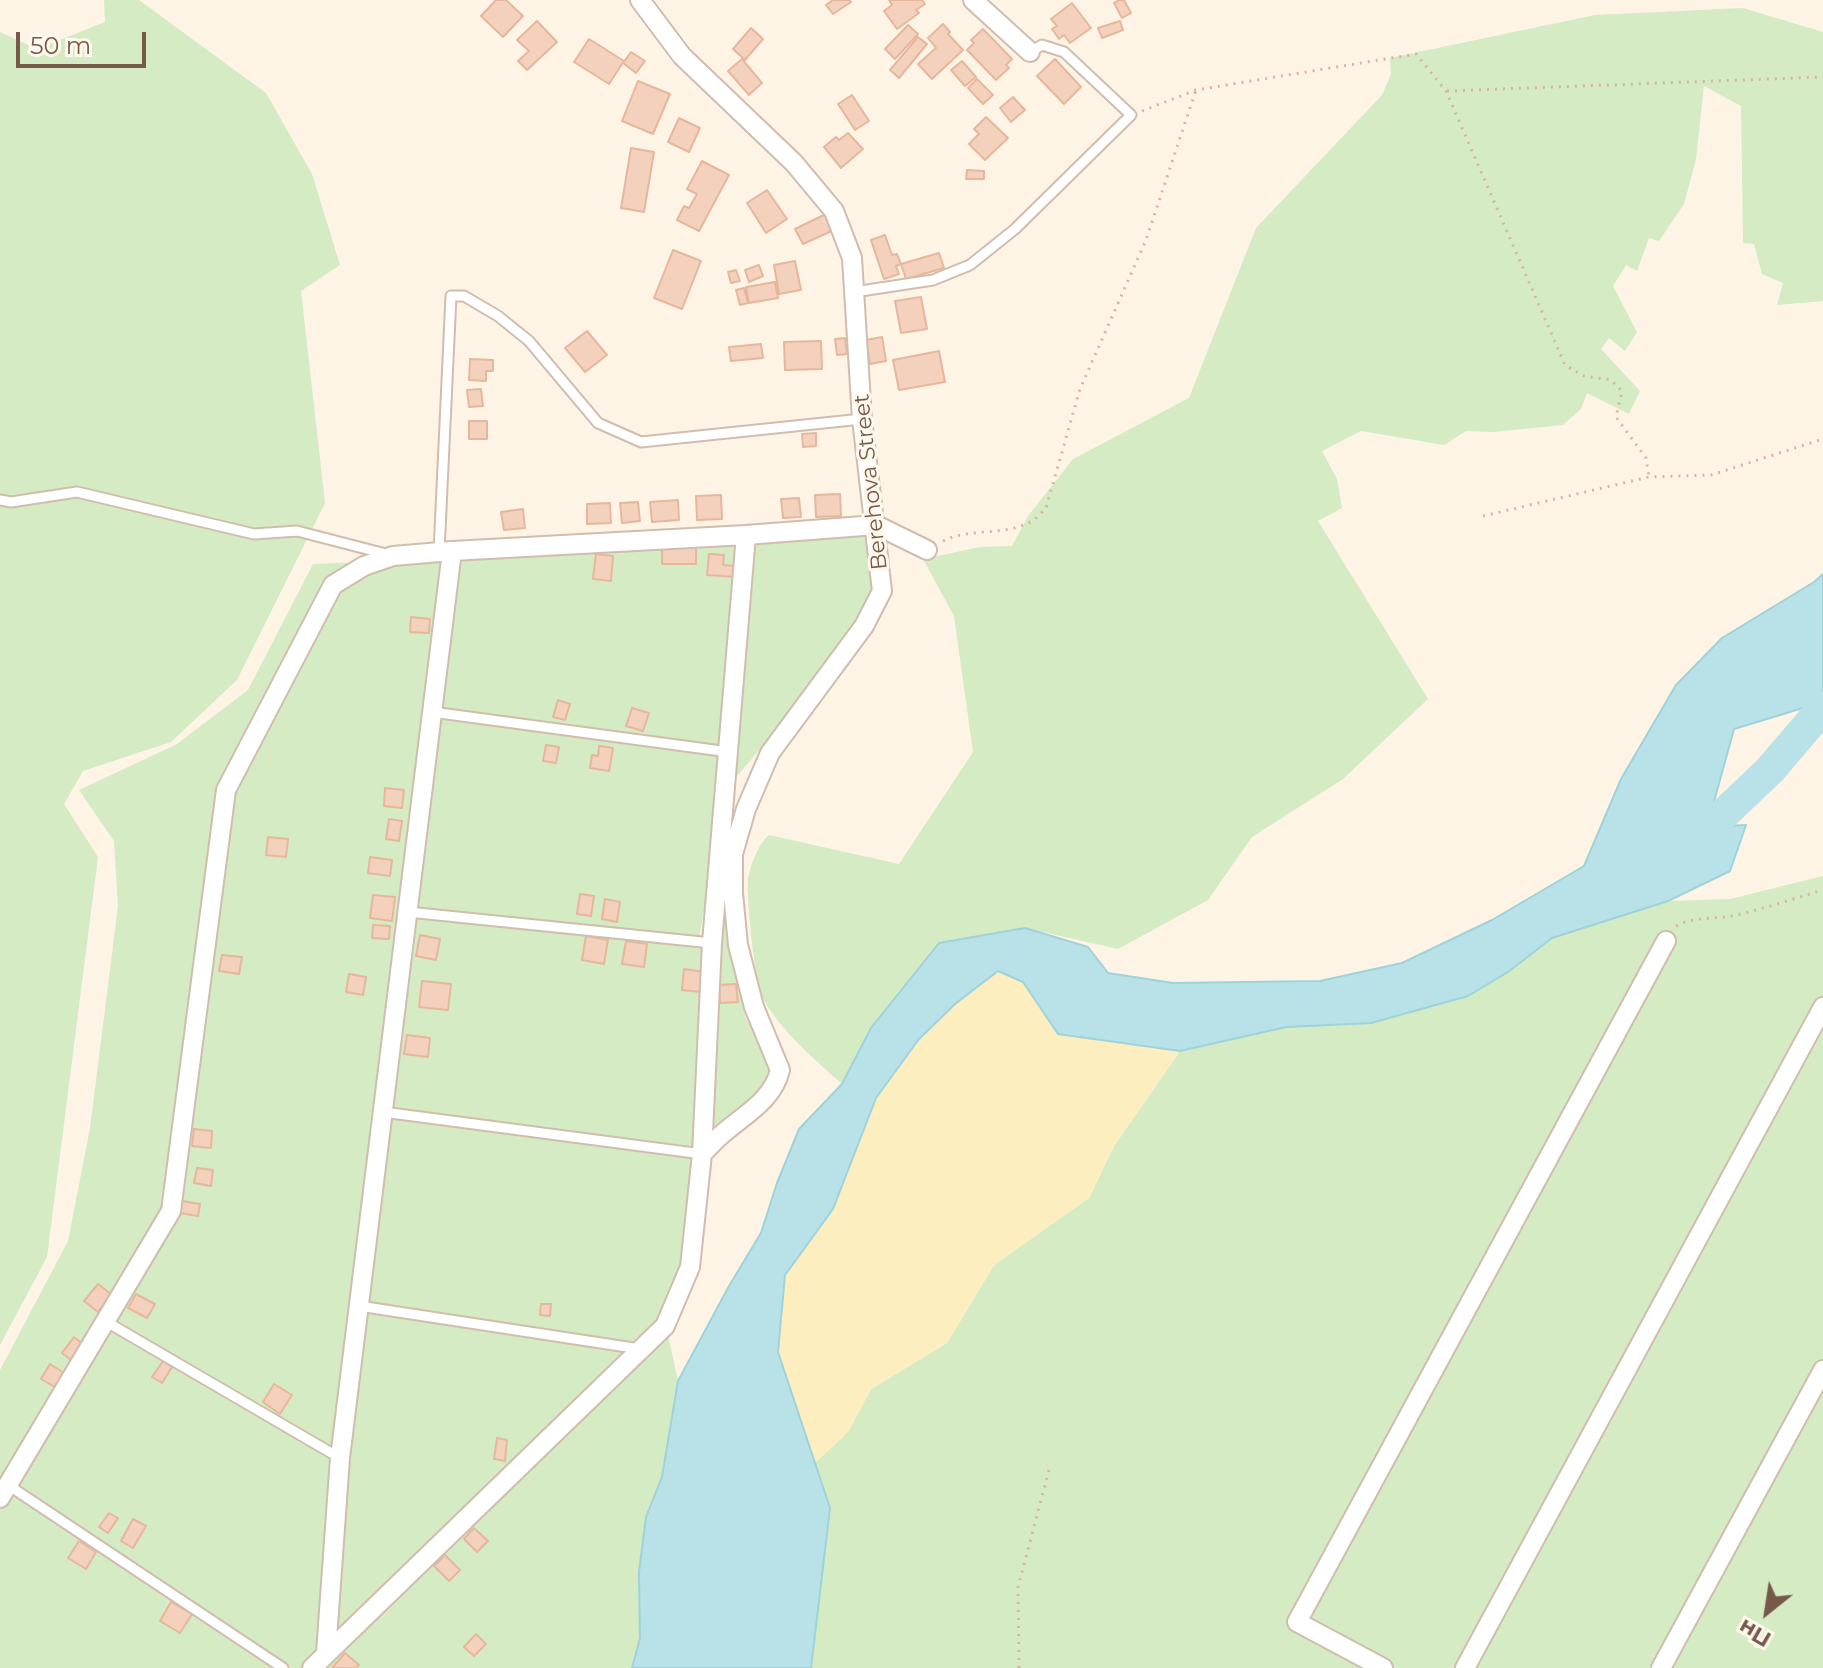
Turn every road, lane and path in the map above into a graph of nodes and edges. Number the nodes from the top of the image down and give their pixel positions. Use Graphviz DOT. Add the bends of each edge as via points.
graph roads {
  1 [pos="640,0"];
  2 [pos="973,0"];
  3 [pos="1030,52"];
  4 [pos="1823,77"];
  5 [pos="1196,90"];
  6 [pos="1446,91"];
  7 [pos="1131,115"];
  8 [pos="854,292"];
  9 [pos="862,419"];
  10 [pos="1823,439"];
  11 [pos="1649,477"];
  12 [pos="0,500"];
  13 [pos="1483,516"];
  14 [pos="876,525"];
  15 [pos="746,535"];
  16 [pos="927,550"];
  17 [pos="446,552"];
  18 [pos="393,556"];
  19 [pos="432,712"];
  20 [pos="729,752"];
  21 [pos="1823,890"];
  22 [pos="408,912"];
  23 [pos="1666,941"];
  24 [pos="712,943"];
  25 [pos="1823,1007"];
  26 [pos="383,1112"];
  27 [pos="702,1154"];
  28 [pos="359,1306"];
  29 [pos="105,1321"];
  30 [pos="642,1349"];
  31 [pos="1823,1370"];
  32 [pos="340,1458"];
  33 [pos="1049,1470"];
  34 [pos="4,1491"];
  35 [pos="326,1653"];
  36 [pos="283,1668"];
  37 [pos="312,1668"];
  38 [pos="1019,1668"];
  39 [pos="1383,1668"];
  40 [pos="1465,1668"];
  41 [pos="1661,1668"];
  1 -- 8 [label="street, Berehova Street" via="682,56 794,163 834,211 852,258"];
  2 -- 3 [label="street"];
  3 -- 7 [label="lane" via="1042,45 1064,52"];
  4 -- 6 [label="path"];
  5 -- 6 [label="path" via="1416,54"];
  5 -- 7 [label="path"];
  5 -- 16 [label="path" via="1146,240 1080,389 1046,508 1033,521 999,532 957,534"];
  6 -- 11 [label="path" via="1565,365 1584,376 1611,380 1622,391 1616,417 1646,458"];
  7 -- 8 [label="lane" via="1015,229 970,265 933,280"];
  8 -- 9 [label="street, Berehova Street"];
  9 -- 14 [label="street, Berehova Street"];
  9 -- 17 [label="lane" via="641,442 598,423 529,341 498,316 464,296 451,296"];
  10 -- 11 [label="path" via="1711,475"];
  11 -- 13 [label="path"];
  12 -- 18 [label="lane" via="77,492 254,534 297,531"];
  14 -- 15 [label="street"];
  14 -- 16 [label="street"];
  14 -- 27 [label="street, Berehova Street" via="882,591 864,626 770,753 733,854 738,945 754,1007 780,1070 778,1079 757,1106"];
  15 -- 17 [label="street"];
  15 -- 20 [label="street"];
  17 -- 18 [label="street"];
  17 -- 19 [label="street"];
  18 -- 29 [label="street" via="333,585 226,790 171,1211"];
  19 -- 20 [label="lane"];
  19 -- 22 [label="street"];
  20 -- 24 [label="street"];
  21 -- 23 [label="path" via="1754,911 1686,921 1676,925"];
  22 -- 24 [label="lane"];
  22 -- 26 [label="street"];
  23 -- 39 [label="street" via="1297,1622"];
  24 -- 27 [label="street"];
  25 -- 40 [label="street"];
  26 -- 27 [label="lane"];
  26 -- 28 [label="street"];
  27 -- 30 [label="street" via="690,1267 665,1326"];
  28 -- 30 [label="lane"];
  28 -- 32 [label="street"];
  29 -- 32 [label="lane"];
  29 -- 34 [label="street"];
  30 -- 35 [label="street"];
  31 -- 41 [label="street"];
  32 -- 35 [label="street"];
  33 -- 38 [label="path" via="1018,1587"];
  34 -- 36 [label="lane"];
  35 -- 37 [label="street"];
}
